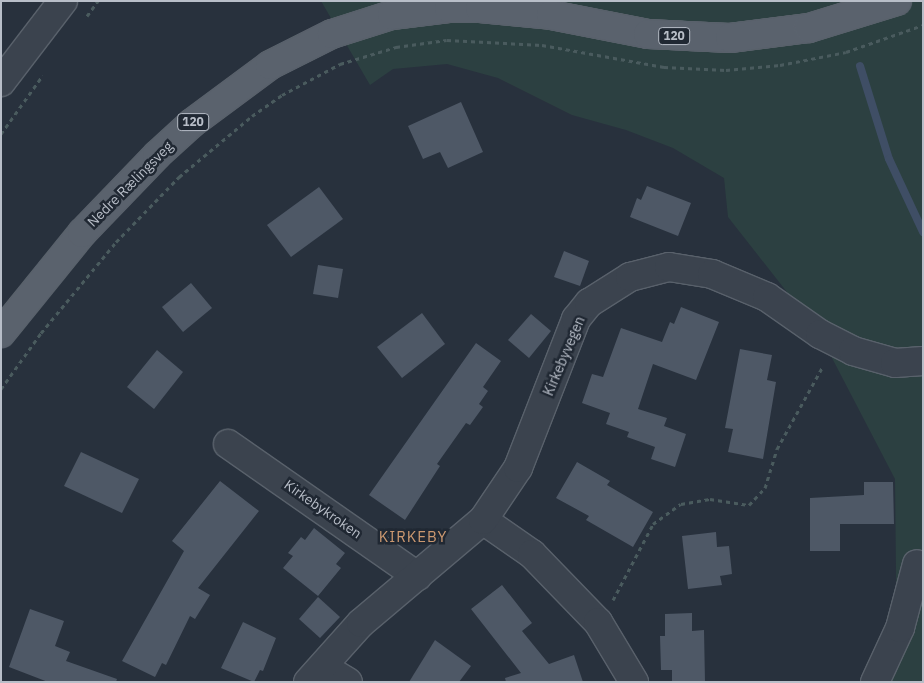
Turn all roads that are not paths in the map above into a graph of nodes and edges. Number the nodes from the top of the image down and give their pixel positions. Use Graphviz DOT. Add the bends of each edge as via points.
graph roads {
  1 [pos="63,1"];
  2 [pos="897,1"];
  3 [pos="1,82"];
  4 [pos="1,334"];
  5 [pos="923,361"];
  6 [pos="228,444"];
  7 [pos="483,520"];
  8 [pos="917,564"];
  9 [pos="417,576"];
  10 [pos="316,674"];
  11 [pos="348,682"];
  12 [pos="634,682"];
  13 [pos="875,682"];
  1 -- 3 [label="street"];
  2 -- 4 [label="main road, Nedre Rælingsveg / 120" via="831,23 746,37 666,36 551,15 449,8 392,15 332,34 270,65 192,123 157,154 82,233"];
  5 -- 7 [label="street, Kirkebyvegen" via="894,363 835,344 767,297 712,274 668,268 630,277 589,303 576,318 518,468"];
  6 -- 9 [label="street, Kirkebykroken"];
  7 -- 9 [label="street, Kirkebyvegen"];
  7 -- 12 [label="street" via="532,554 598,622"];
  8 -- 13 [label="street" via="900,628"];
  9 -- 10 [label="street, Kirkebyvegen" via="361,623"];
  10 -- 11 [label="street"];
}
